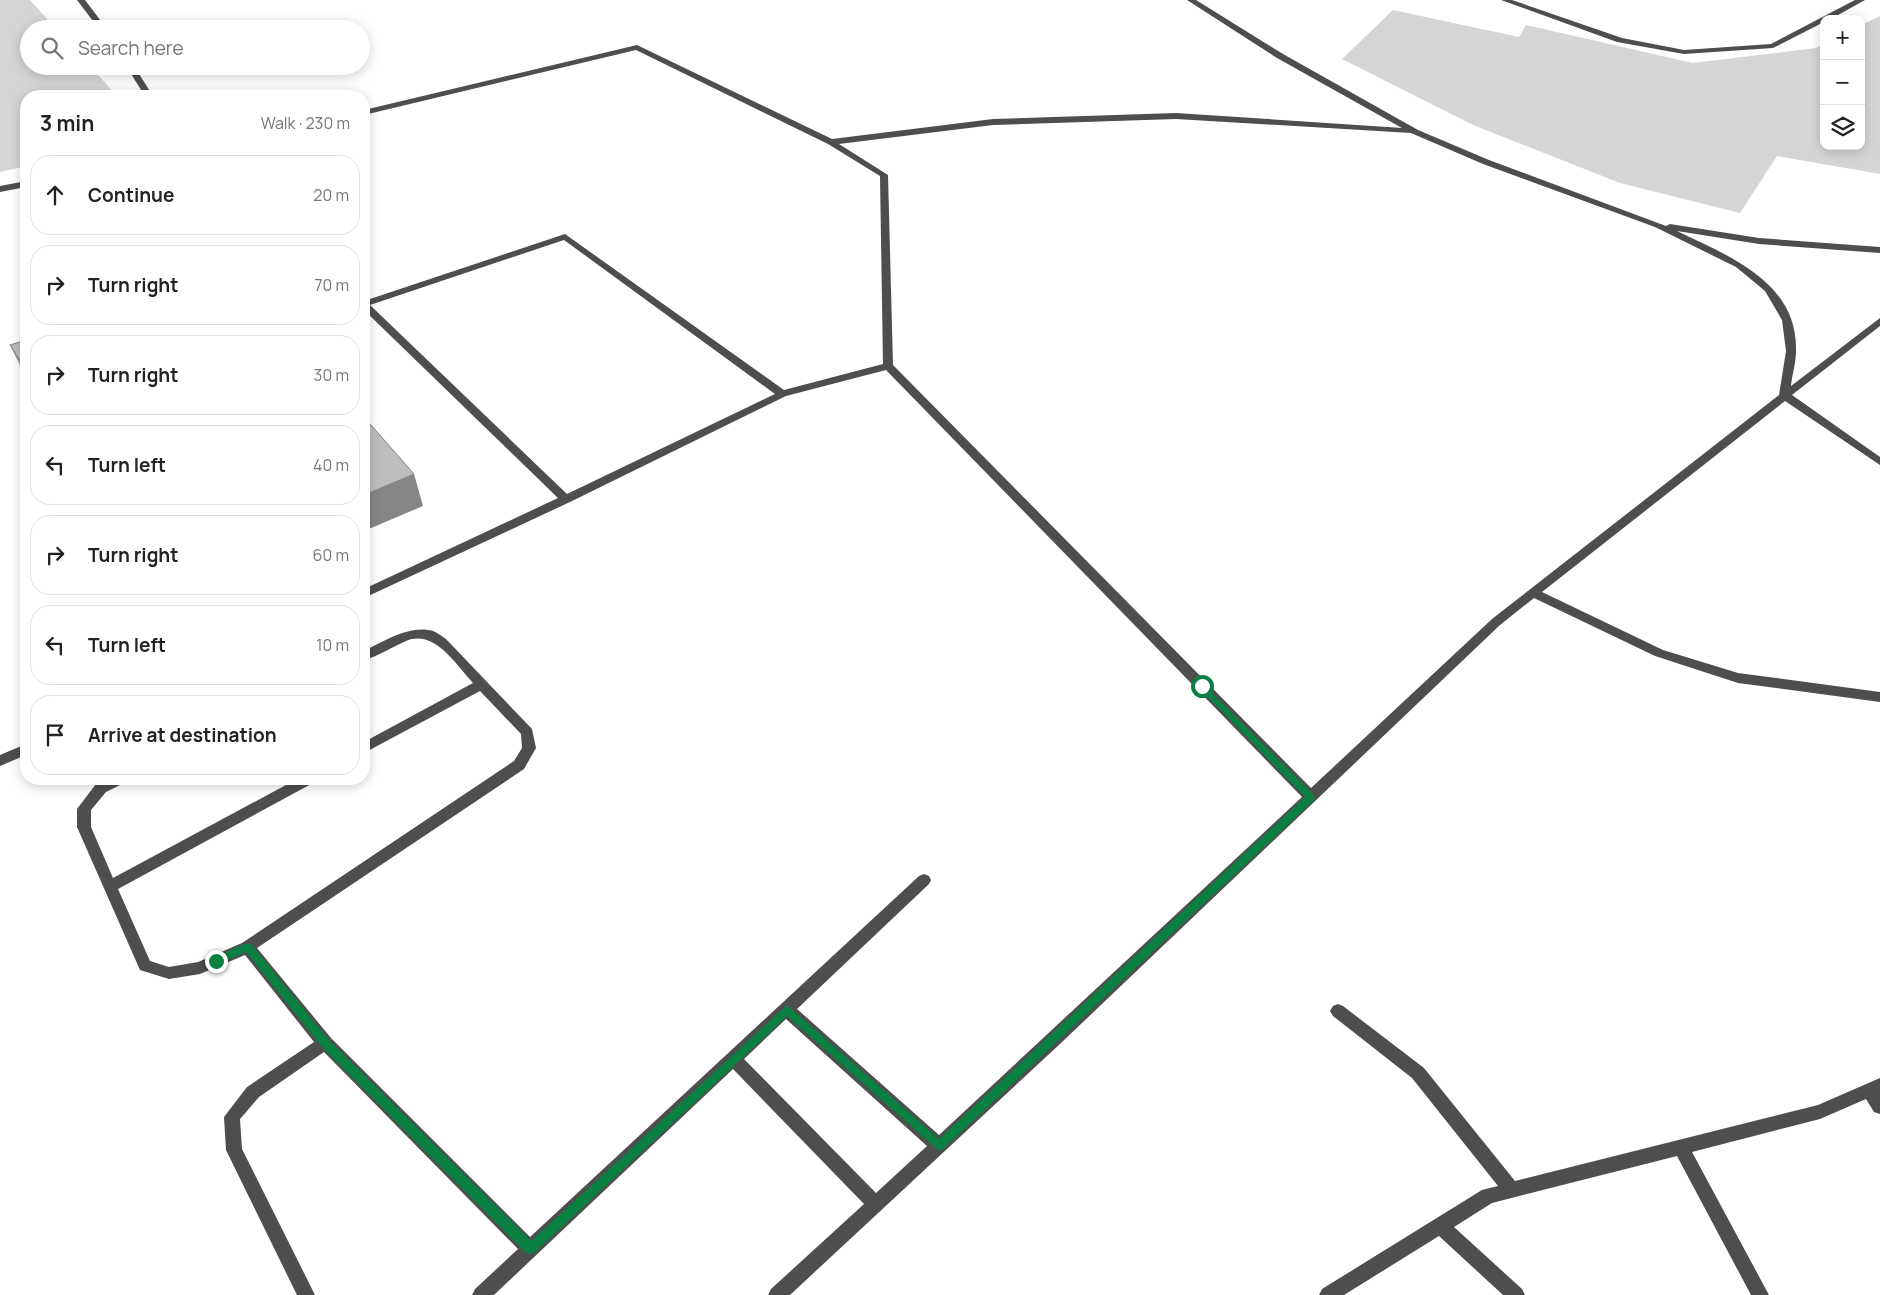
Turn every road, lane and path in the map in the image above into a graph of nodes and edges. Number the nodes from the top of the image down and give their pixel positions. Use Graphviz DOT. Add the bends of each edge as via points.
graph roads {
  1 [pos="82,0"];
  2 [pos="1190,0"];
  3 [pos="1505,0"];
  4 [pos="1861,0"];
  5 [pos="1832,15"];
  6 [pos="96,20"];
  7 [pos="1820,21"];
  8 [pos="136,75"];
  9 [pos="145,90"];
  10 [pos="370,111"];
  11 [pos="1414,132"];
  12 [pos="831,142"];
  13 [pos="20,185"];
  14 [pos="0,189"];
  15 [pos="1658,225"];
  16 [pos="1880,250"];
  17 [pos="370,302"];
  18 [pos="370,310"];
  19 [pos="1880,321"];
  20 [pos="888,366"];
  21 [pos="782,394"];
  22 [pos="1784,396"];
  23 [pos="1880,462"];
  24 [pos="566,499"];
  25 [pos="370,591"];
  26 [pos="1533,593"];
  27 [pos="370,653"];
  28 [pos="482,684"];
  29 [pos="1880,697"];
  30 [pos="370,745"];
  31 [pos="20,752"];
  32 [pos="0,761"];
  33 [pos="107,785"];
  34 [pos="297,785"];
  35 [pos="1311,798"];
  36 [pos="924,880"];
  37 [pos="111,886"];
  38 [pos="247,947"];
  39 [pos="787,1010"];
  40 [pos="1338,1011"];
  41 [pos="325,1043"];
  42 [pos="734,1059"];
  43 [pos="1874,1087"];
  44 [pos="1880,1107"];
  45 [pos="939,1146"];
  46 [pos="1680,1148"];
  47 [pos="1512,1190"];
  48 [pos="876,1204"];
  49 [pos="1441,1226"];
  50 [pos="530,1249"];
  51 [pos="306,1295"];
  52 [pos="481,1295"];
  53 [pos="777,1295"];
  54 [pos="1328,1295"];
  55 [pos="1516,1295"];
  56 [pos="1760,1295"];
  1 -- 6 [label="street"];
  2 -- 11 [label="street" via="1280,56"];
  3 -- 7 [label="street" via="1620,40 1684,52 1773,46"];
  4 -- 5 [label="street"];
  8 -- 9 [label="street"];
  10 -- 12 [label="street" via="638,47"];
  11 -- 12 [label="street" via="1176,116 993,122"];
  11 -- 15 [label="street" via="1495,166"];
  12 -- 20 [label="street" via="884,175"];
  13 -- 14 [label="street"];
  15 -- 16 [label="street" via="1759,241"];
  15 -- 22 [label="street" via="1739,265 1769,289 1787,320 1791,351"];
  17 -- 21 [label="street" via="565,237"];
  18 -- 24 [label="street"];
  19 -- 22 [label="street"];
  20 -- 21 [label="street"];
  20 -- 35 [label="street"];
  21 -- 24 [label="street"];
  22 -- 23 [label="street"];
  22 -- 26 [label="street"];
  24 -- 25 [label="street"];
  26 -- 29 [label="street" via="1659,653 1738,678"];
  26 -- 35 [label="street" via="1496,622"];
  27 -- 28 [label="street" via="407,636 428,634 442,642"];
  28 -- 30 [label="street"];
  28 -- 38 [label="street" via="527,732 529,748 519,765"];
  31 -- 32 [label="street"];
  33 -- 37 [label="street" via="84,808 84,827"];
  34 -- 37 [label="street"];
  35 -- 45 [label="street"];
  36 -- 39 [label="street"];
  37 -- 38 [label="street" via="145,966 169,973 200,968"];
  38 -- 41 [label="street"];
  39 -- 42 [label="street"];
  39 -- 45 [label="street"];
  40 -- 47 [label="street" via="1418,1073"];
  41 -- 50 [label="street"];
  41 -- 51 [label="street" via="253,1092 232,1118 234,1150"];
  42 -- 48 [label="street"];
  42 -- 50 [label="street"];
  43 -- 44 [label="street"];
  43 -- 46 [label="street" via="1820,1112"];
  45 -- 48 [label="street"];
  46 -- 47 [label="street"];
  46 -- 56 [label="street"];
  47 -- 49 [label="street" via="1488,1196"];
  48 -- 53 [label="street"];
  49 -- 54 [label="street"];
  49 -- 55 [label="street"];
  50 -- 52 [label="street"];
}
